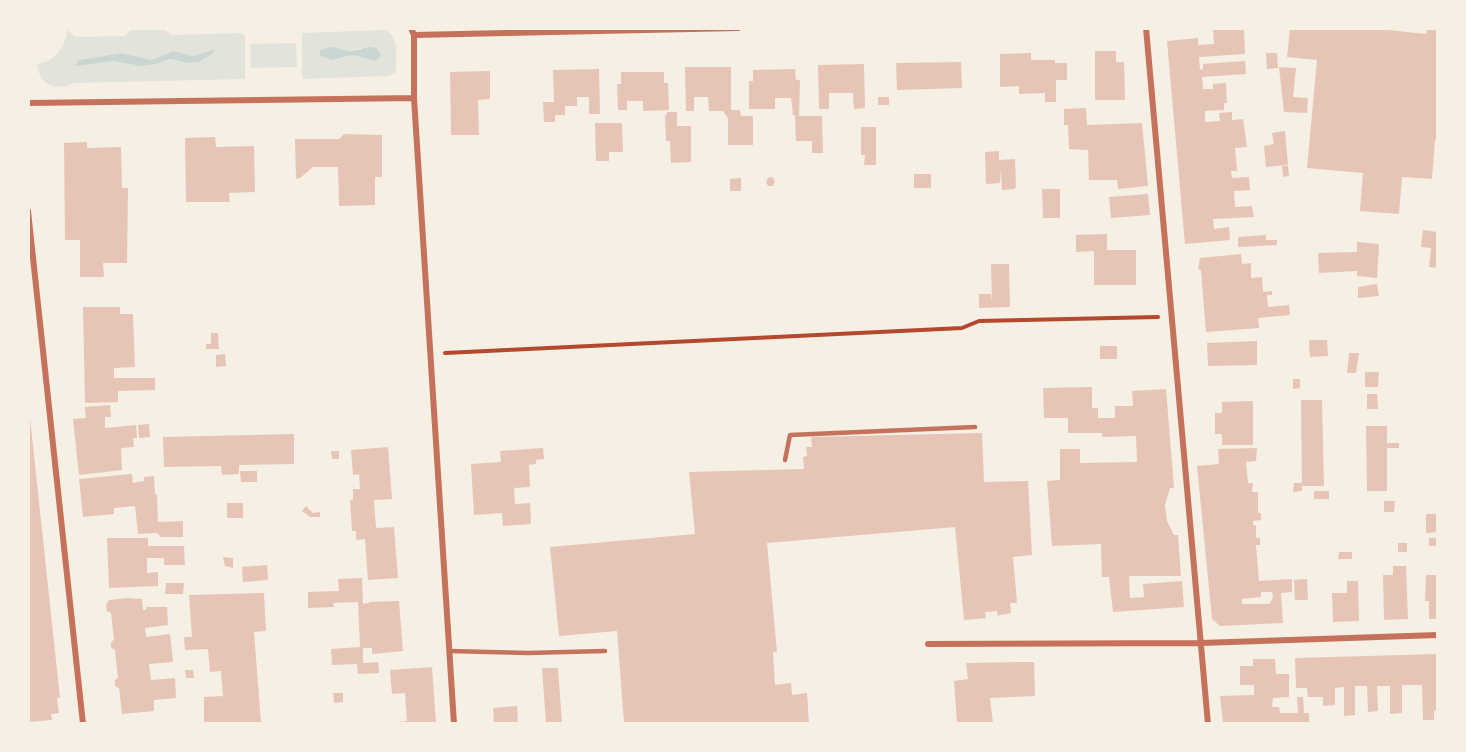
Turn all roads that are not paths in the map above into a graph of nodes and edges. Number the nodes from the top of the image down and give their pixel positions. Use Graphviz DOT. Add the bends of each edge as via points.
graph roads {
  1 [pos="738,28"];
  2 [pos="1146,28"];
  3 [pos="413,32"];
  4 [pos="414,98"];
  5 [pos="28,103"];
  6 [pos="28,211"];
  7 [pos="975,427"];
  8 [pos="785,460"];
  9 [pos="1437,635"];
  10 [pos="1201,643"];
  11 [pos="928,644"];
  12 [pos="449,651"];
  13 [pos="605,651"];
  14 [pos="83,723"];
  15 [pos="454,723"];
  16 [pos="1208,723"];
  1 -- 3 [label="street"];
  2 -- 10 [label="street"];
  3 -- 4 [label="street"];
  4 -- 5 [label="street"];
  4 -- 12 [label="street"];
  6 -- 14 [label="street"];
  7 -- 8 [label="lane" via="790,435"];
  9 -- 10 [label="street"];
  10 -- 11 [label="street"];
  10 -- 16 [label="street"];
  12 -- 13 [label="lane"];
  12 -- 15 [label="street"];
}
